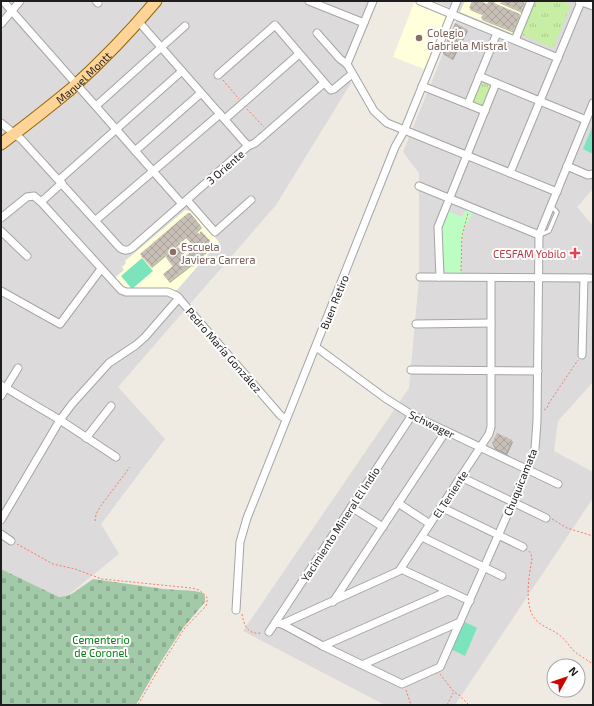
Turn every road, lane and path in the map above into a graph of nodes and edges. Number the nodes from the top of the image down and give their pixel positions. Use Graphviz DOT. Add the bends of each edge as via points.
graph roads {
  1 [pos="2,1"];
  2 [pos="20,1"];
  3 [pos="156,1"];
  4 [pos="309,1"];
  5 [pos="373,1"];
  6 [pos="420,1"];
  7 [pos="457,1"];
  8 [pos="531,1"];
  9 [pos="580,1"];
  10 [pos="593,6"];
  11 [pos="12,11"];
  12 [pos="452,14"];
  13 [pos="138,21"];
  14 [pos="364,23"];
  15 [pos="1,24"];
  16 [pos="185,26"];
  17 [pos="317,33"];
  18 [pos="497,33"];
  19 [pos="514,40"];
  20 [pos="161,47"];
  21 [pos="299,54"];
  22 [pos="558,58"];
  23 [pos="348,64"];
  24 [pos="182,71"];
  25 [pos="352,74"];
  26 [pos="218,75"];
  27 [pos="479,76"];
  28 [pos="324,83"];
  29 [pos="76,84"];
  30 [pos="496,84"];
  31 [pos="422,86"];
  32 [pos="201,93"];
  33 [pos="540,101"];
  34 [pos="593,103"];
  35 [pos="468,104"];
  36 [pos="96,106"];
  37 [pos="485,111"];
  38 [pos="222,117"];
  39 [pos="586,120"];
  40 [pos="1,123"];
  41 [pos="116,129"];
  42 [pos="404,131"];
  43 [pos="14,134"];
  44 [pos="1,144"];
  45 [pos="248,146"];
  46 [pos="135,151"];
  47 [pos="467,155"];
  48 [pos="567,166"];
  49 [pos="153,171"];
  50 [pos="510,173"];
  51 [pos="593,174"];
  52 [pos="60,182"];
  53 [pos="419,186"];
  54 [pos="557,192"];
  55 [pos="450,198"];
  56 [pos="251,200"];
  57 [pos="41,202"];
  58 [pos="184,202"];
  59 [pos="471,207"];
  60 [pos="1,218"];
  61 [pos="96,220"];
  62 [pos="1,231"];
  63 [pos="539,235"];
  64 [pos="27,256"];
  65 [pos="101,269"];
  66 [pos="420,277"];
  67 [pos="440,277"];
  68 [pos="461,277"];
  69 [pos="491,278"];
  70 [pos="539,278"];
  71 [pos="1,291"];
  72 [pos="179,298"];
  73 [pos="491,323"];
  74 [pos="416,324"];
  75 [pos="316,347"];
  76 [pos="582,355"];
  77 [pos="18,368"];
  78 [pos="411,370"];
  79 [pos="491,370"];
  80 [pos="538,371"];
  81 [pos="4,386"];
  82 [pos="1,396"];
  83 [pos="112,406"];
  84 [pos="537,414"];
  85 [pos="412,415"];
  86 [pos="286,419"];
  87 [pos="60,420"];
  88 [pos="446,431"];
  89 [pos="86,438"];
  90 [pos="480,447"];
  91 [pos="116,458"];
  92 [pos="130,467"];
  93 [pos="527,470"];
  94 [pos="461,477"];
  95 [pos="558,484"];
  96 [pos="513,502"];
  97 [pos="398,503"];
  98 [pos="351,507"];
  99 [pos="441,507"];
  100 [pos="546,518"];
  101 [pos="1,520"];
  102 [pos="96,521"];
  103 [pos="430,524"];
  104 [pos="382,527"];
  105 [pos="1,534"];
  106 [pos="499,535"];
  107 [pos="593,536"];
  108 [pos="422,537"];
  109 [pos="11,541"];
  110 [pos="523,547"];
  111 [pos="484,568"];
  112 [pos="401,569"];
  113 [pos="502,576"];
  114 [pos="448,591"];
  115 [pos="470,601"];
  116 [pos="333,602"];
  117 [pos="239,612"];
  118 [pos="460,622"];
  119 [pos="279,624"];
  120 [pos="269,632"];
  121 [pos="323,646"];
  122 [pos="364,664"];
  123 [pos="593,664"];
  124 [pos="440,667"];
  125 [pos="402,684"];
  126 [pos="454,692"];
  127 [pos="138,705"];
  128 [pos="411,705"];
  129 [pos="447,705"];
  130 [pos="469,705"];
  1 -- 11 [label="street"];
  2 -- 11 [label="street"];
  3 -- 13 [label="main road, Manuel Montt"];
  4 -- 14 [label="street"];
  5 -- 14 [label="street"];
  6 -- 12 [label="street"];
  7 -- 12 [label="street, Buen Retiro"];
  8 -- 19 [label="street"];
  9 -- 10 [label="street"];
  9 -- 22 [label="street"];
  11 -- 15 [label="street"];
  11 -- 29 [label="street"];
  12 -- 18 [label="street"];
  12 -- 31 [label="street, Buen Retiro"];
  13 -- 20 [label="street"];
  13 -- 29 [label="main road, Manuel Montt"];
  14 -- 23 [label="street"];
  16 -- 20 [label="street"];
  17 -- 23 [label="street" via="340,59"];
  18 -- 19 [label="street"];
  18 -- 27 [label="street"];
  19 -- 22 [label="street"];
  20 -- 24 [label="street"];
  20 -- 36 [label="street"];
  21 -- 26 [label="street" via="275,25"];
  21 -- 28 [label="street"];
  21 -- 38 [label="street"];
  22 -- 33 [label="street"];
  23 -- 25 [label="street"];
  24 -- 32 [label="street"];
  24 -- 41 [label="street"];
  25 -- 28 [label="street" via="331,90"];
  25 -- 42 [label="street" via="378,115 387,123"];
  27 -- 30 [label="street"];
  27 -- 35 [label="street"];
  28 -- 45 [label="street, 3 Oriente" via="255,143"];
  29 -- 36 [label="street"];
  29 -- 43 [label="main road, Manuel Montt"];
  30 -- 33 [label="street"];
  30 -- 37 [label="street"];
  31 -- 35 [label="street"];
  31 -- 42 [label="street, Buen Retiro"];
  32 -- 38 [label="street"];
  32 -- 46 [label="street"];
  33 -- 39 [label="street"];
  33 -- 50 [label="street"];
  34 -- 39 [label="street"];
  35 -- 37 [label="street"];
  36 -- 41 [label="street"];
  37 -- 47 [label="street"];
  38 -- 45 [label="street"];
  38 -- 49 [label="street"];
  39 -- 48 [label="street"];
  40 -- 43 [label="street"];
  41 -- 46 [label="street"];
  41 -- 52 [label="street"];
  42 -- 47 [label="street"];
  42 -- 75 [label="street, Buen Retiro"];
  43 -- 44 [label="main road, Manuel Montt"];
  43 -- 52 [label="street"];
  45 -- 58 [label="street, 3 Oriente"];
  46 -- 49 [label="street"];
  47 -- 50 [label="street"];
  47 -- 55 [label="street"];
  48 -- 51 [label="street" via="588,175"];
  48 -- 54 [label="street"];
  49 -- 58 [label="street"];
  49 -- 61 [label="street"];
  50 -- 54 [label="street"];
  52 -- 57 [label="street"];
  52 -- 61 [label="street"];
  53 -- 55 [label="street"];
  54 -- 63 [label="street"];
  55 -- 59 [label="street"];
  55 -- 67 [label="street" via="438,227"];
  56 -- 58 [label="street" via="215,232"];
  57 -- 60 [label="street" via="32,195"];
  57 -- 65 [label="street"];
  58 -- 61 [label="street, 3 Oriente" via="132,248 125,250 120,248"];
  59 -- 63 [label="street"];
  59 -- 68 [label="path" via="462,236"];
  62 -- 64 [label="street"];
  63 -- 70 [label="street, Chuquicamata"];
  65 -- 71 [label="street" via="60,324"];
  65 -- 72 [label="street" via="123,292 168,292"];
  66 -- 67 [label="street"];
  67 -- 68 [label="street"];
  68 -- 69 [label="street"];
  69 -- 70 [label="street"];
  69 -- 73 [label="street, El Teniente"];
  70 -- 76 [label="street" via="587,278"];
  70 -- 80 [label="street, Chuquicamata"];
  72 -- 86 [label="street, Pedro María González"];
  72 -- 87 [label="street, Pedro María González" via="141,340 112,360 98,374"];
  73 -- 74 [label="street"];
  73 -- 79 [label="street, El Teniente"];
  75 -- 85 [label="street, Schwager"];
  75 -- 86 [label="street, Buen Retiro"];
  76 -- 84 [label="path" via="547,408"];
  77 -- 81 [label="street"];
  78 -- 79 [label="street"];
  79 -- 80 [label="street"];
  79 -- 90 [label="street, El Teniente" via="490,431"];
  80 -- 84 [label="street, Chuquicamata"];
  81 -- 82 [label="street"];
  81 -- 87 [label="street"];
  83 -- 89 [label="street"];
  84 -- 93 [label="street, Chuquicamata" via="535,449"];
  85 -- 88 [label="street, Schwager"];
  85 -- 98 [label="street, Yacimiento Mineral El Indio"];
  86 -- 117 [label="street, Buen Retiro" via="242,534"];
  87 -- 89 [label="street"];
  87 -- 101 [label="street, Pedro María González"];
  88 -- 90 [label="street, Schwager"];
  88 -- 97 [label="street"];
  89 -- 91 [label="street"];
  90 -- 93 [label="street, Schwager"];
  90 -- 94 [label="street, El Teniente"];
  92 -- 102 [label="path" via="100,507"];
  93 -- 95 [label="street, Schwager"];
  93 -- 96 [label="street, Chuquicamata"];
  94 -- 96 [label="street"];
  94 -- 99 [label="street, El Teniente"];
  96 -- 100 [label="street"];
  96 -- 106 [label="street, Chuquicamata"];
  97 -- 103 [label="street"];
  97 -- 104 [label="street"];
  98 -- 104 [label="street"];
  98 -- 119 [label="street, Yacimiento Mineral El Indio"];
  99 -- 103 [label="street, El Teniente"];
  99 -- 106 [label="street"];
  100 -- 107 [label="path"];
  103 -- 108 [label="street, El Teniente"];
  104 -- 116 [label="street"];
  105 -- 109 [label="street"];
  106 -- 110 [label="street"];
  106 -- 111 [label="street, Chuquicamata"];
  108 -- 111 [label="street"];
  108 -- 112 [label="street, El Teniente"];
  109 -- 127 [label="path" via="53,564 102,579 191,588 199,590 207,597 206,606 184,629"];
  110 -- 123 [label="path" via="531,554 528,587 531,614 543,627 556,633 575,652"];
  111 -- 113 [label="street"];
  111 -- 115 [label="street, Chuquicamata"];
  112 -- 114 [label="street"];
  112 -- 116 [label="street, El Teniente"];
  114 -- 115 [label="street"];
  114 -- 121 [label="street"];
  115 -- 118 [label="street, Chuquicamata"];
  116 -- 119 [label="street, El Teniente"];
  117 -- 120 [label="path" via="248,630 255,633"];
  118 -- 122 [label="street"];
  118 -- 124 [label="street, Chuquicamata"];
  119 -- 120 [label="street, Yacimiento Mineral El Indio"];
  119 -- 121 [label="street"];
  121 -- 122 [label="street"];
  122 -- 125 [label="street"];
  124 -- 125 [label="street"];
  124 -- 126 [label="path" via="440,674"];
  125 -- 128 [label="path"];
  126 -- 129 [label="path"];
  126 -- 130 [label="path"];
}
